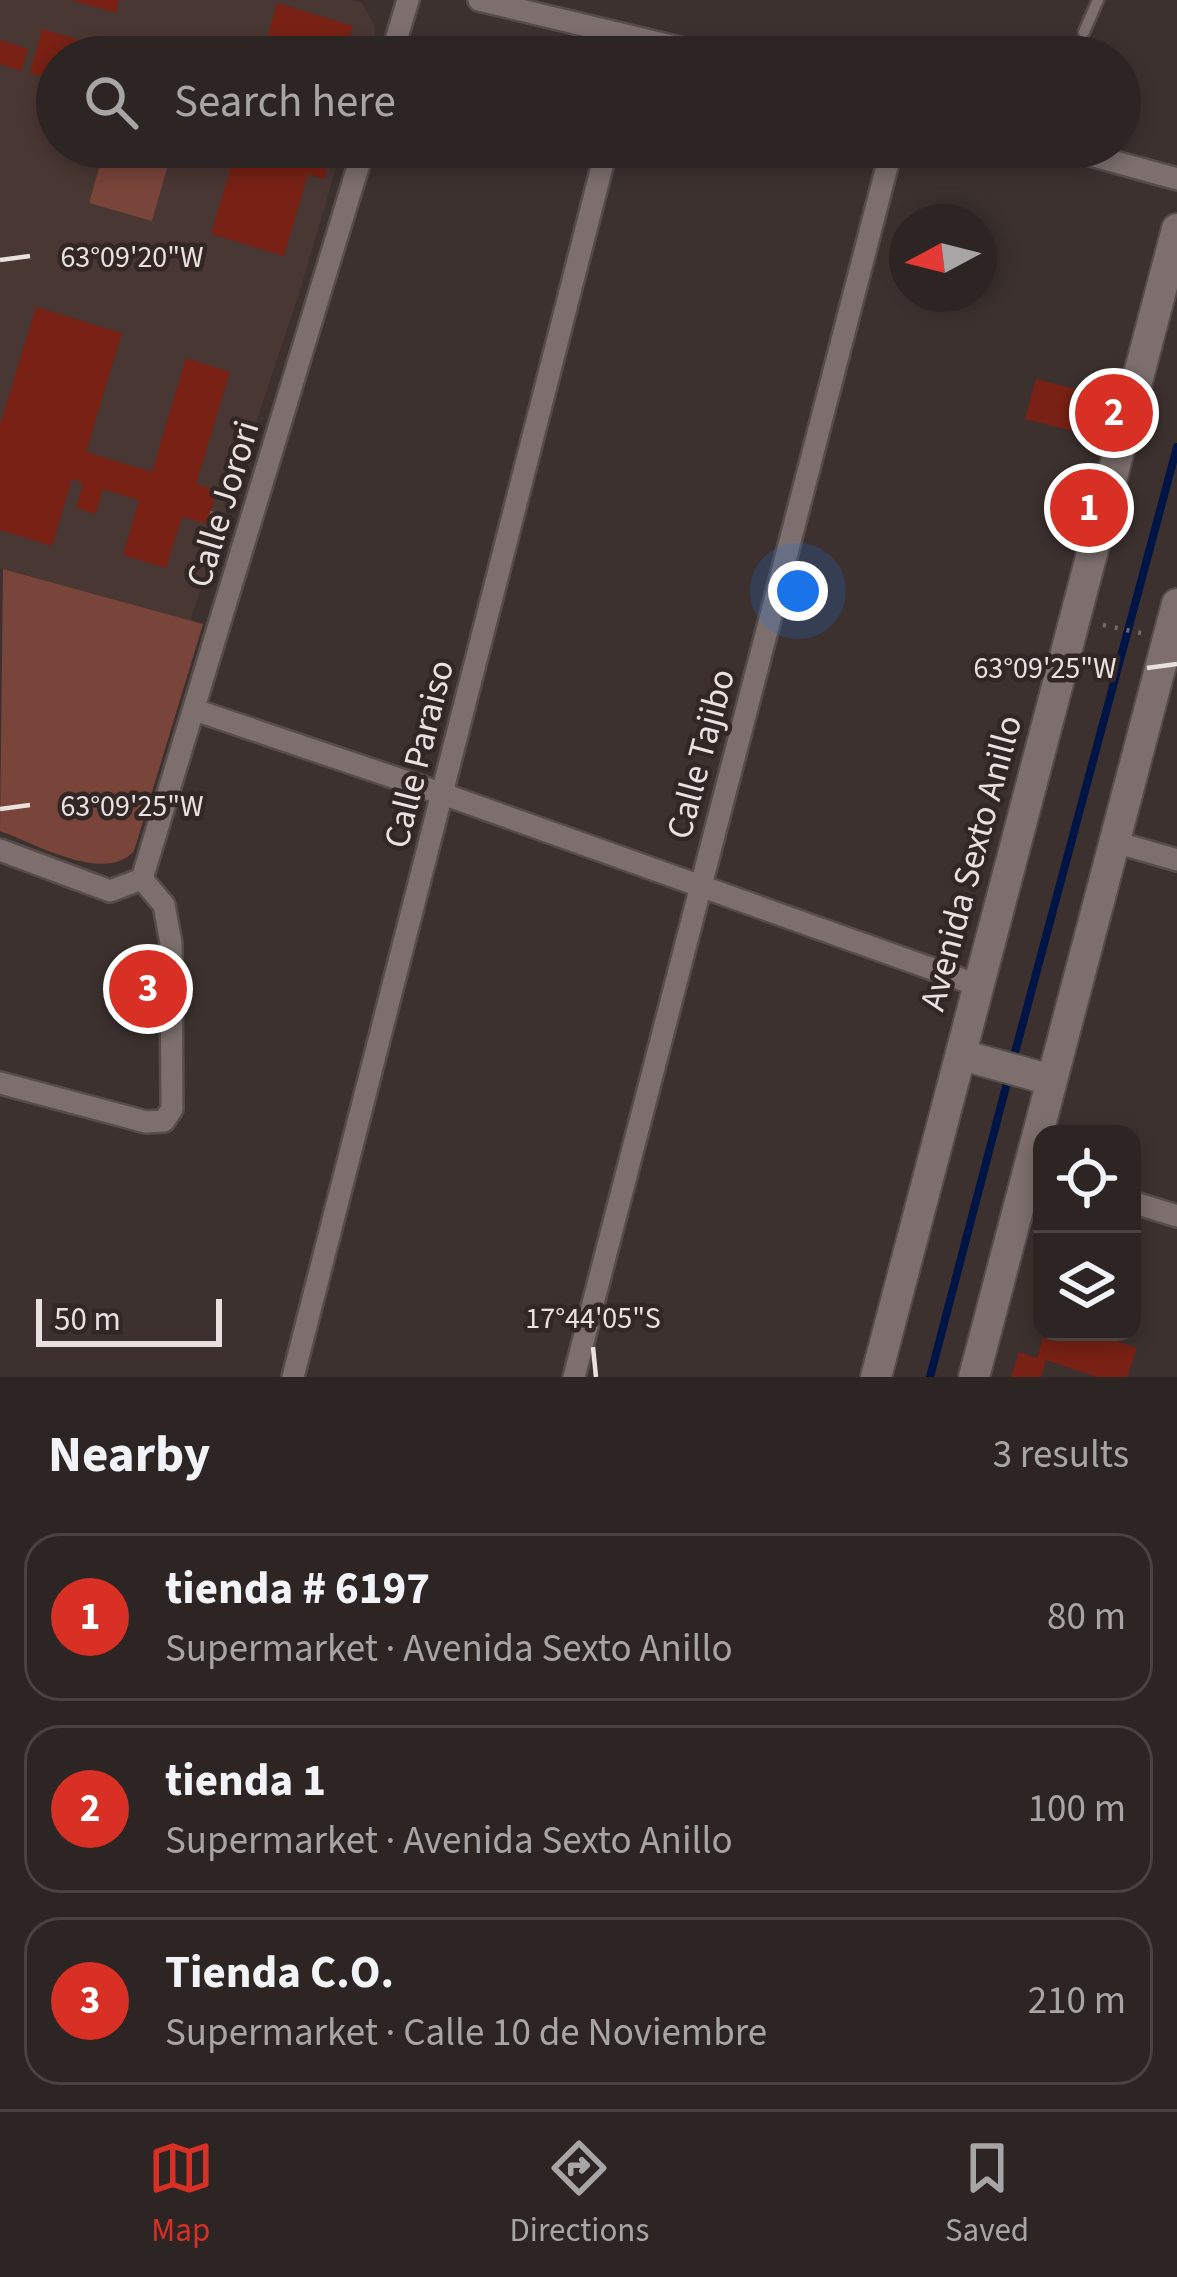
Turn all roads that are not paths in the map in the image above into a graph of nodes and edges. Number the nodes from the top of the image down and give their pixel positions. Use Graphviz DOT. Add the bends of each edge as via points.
graph roads {
  1 [pos="408,0"];
  2 [pos="479,0"];
  3 [pos="1098,0"];
  4 [pos="1084,32"];
  5 [pos="397,36"];
  6 [pos="596,36"];
  7 [pos="358,168"];
  8 [pos="602,168"];
  9 [pos="887,168"];
  10 [pos="1137,168"];
  11 [pos="1177,179"];
  12 [pos="1177,229"];
  13 [pos="1177,604"];
  14 [pos="195,710"];
  15 [pos="443,794"];
  16 [pos="1115,842"];
  17 [pos="0,850"];
  18 [pos="1177,860"];
  19 [pos="142,879"];
  20 [pos="701,884"];
  21 [pos="980,986"];
  22 [pos="962,1055"];
  23 [pos="1039,1077"];
  24 [pos="0,1082"];
  25 [pos="1037,1125"];
  26 [pos="1033,1180"];
  27 [pos="1141,1205"];
  28 [pos="1177,1216"];
  29 [pos="293,1377"];
  30 [pos="574,1377"];
  31 [pos="876,1377"];
  32 [pos="974,1377"];
  1 -- 5 [label="street"];
  2 -- 6 [label="street"];
  3 -- 4 [label="lane"];
  7 -- 14 [label="street, Calle Jorori"];
  8 -- 15 [label="street, Calle Paraiso"];
  9 -- 20 [label="street, Calle Tajibo"];
  10 -- 11 [label="street"];
  12 -- 21 [label="main road, Avenida Sexto Anillo"];
  13 -- 16 [label="main road"];
  14 -- 15 [label="street"];
  14 -- 19 [label="street, Calle Jorori"];
  15 -- 20 [label="street"];
  15 -- 29 [label="street, Calle Paraiso"];
  16 -- 18 [label="street"];
  16 -- 23 [label="main road"];
  17 -- 19 [label="street" via="110,891"];
  19 -- 24 [label="street" via="164,905 172,943 172,1109 164,1121"];
  20 -- 21 [label="street"];
  20 -- 30 [label="street, Calle Tajibo"];
  21 -- 22 [label="main road, Avenida Sexto Anillo"];
  22 -- 23 [label="main road"];
  22 -- 31 [label="main road, Avenida Sexto Anillo"];
  23 -- 25 [label="main road"];
  26 -- 32 [label="main road"];
  27 -- 28 [label="street"];
}
